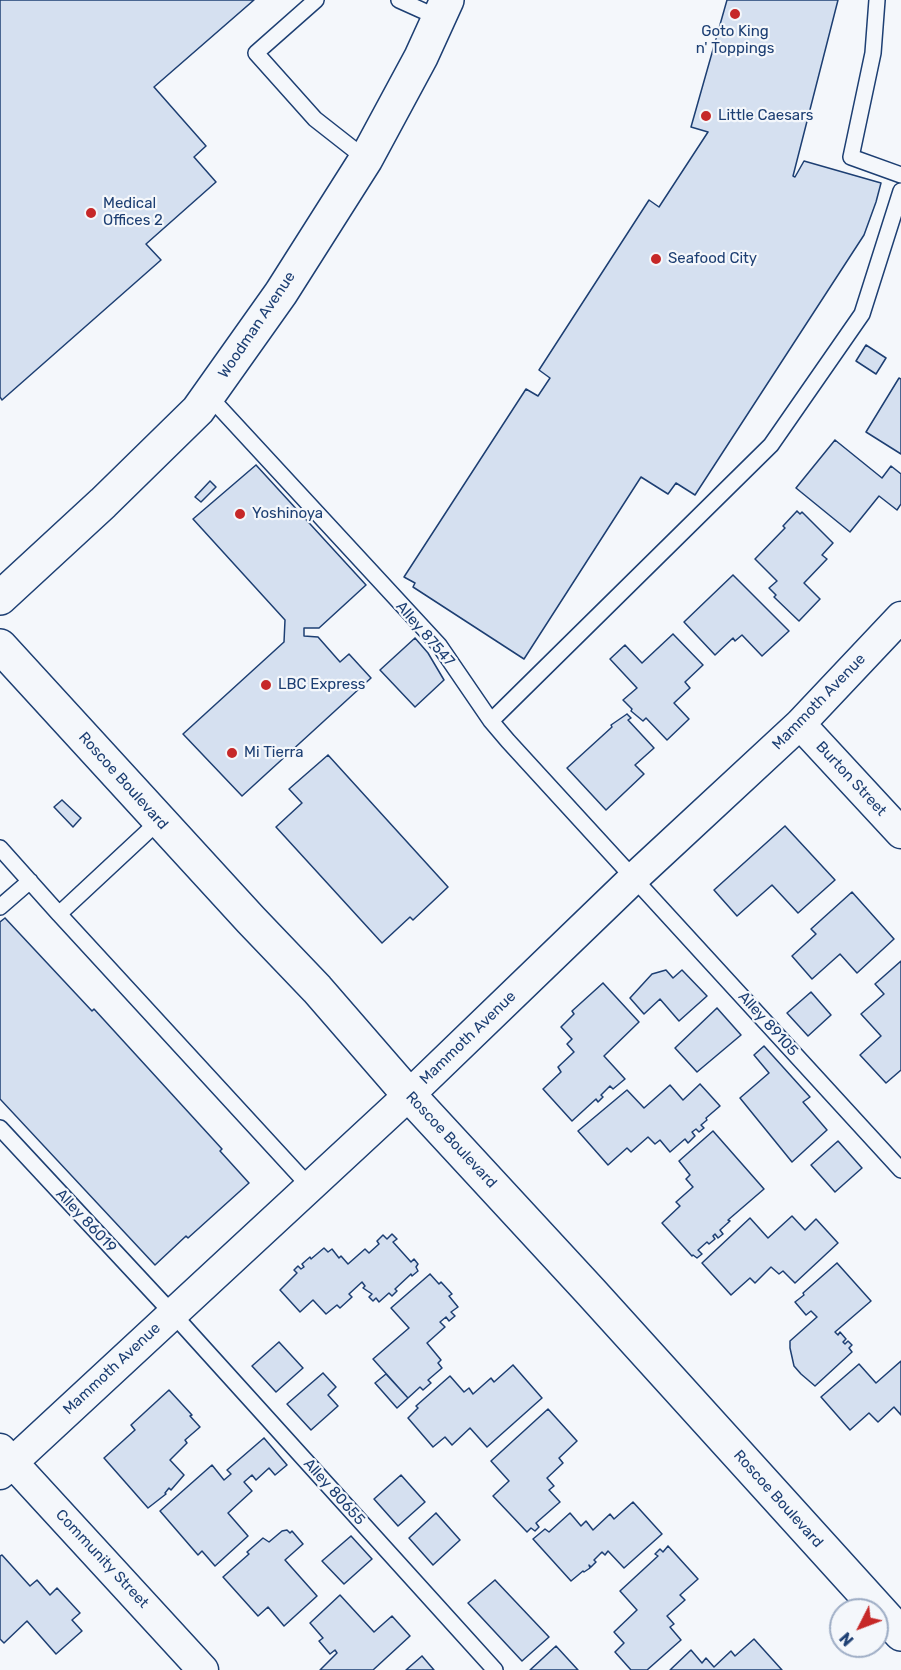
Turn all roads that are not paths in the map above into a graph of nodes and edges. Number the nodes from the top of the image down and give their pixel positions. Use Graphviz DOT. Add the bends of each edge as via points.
graph roads {
  1 [pos="316,0"];
  2 [pos="399,0"];
  3 [pos="877,0"];
  4 [pos="443,9"];
  5 [pos="366,159"];
  6 [pos="901,175"];
  7 [pos="901,191"];
  8 [pos="208,395"];
  9 [pos="0,598"];
  10 [pos="901,617"];
  11 [pos="0,646"];
  12 [pos="491,721"];
  13 [pos="800,724"];
  14 [pos="160,820"];
  15 [pos="901,833"];
  16 [pos="0,849"];
  17 [pos="634,879"];
  18 [pos="30,881"];
  19 [pos="0,907"];
  20 [pos="59,914"];
  21 [pos="409,1095"];
  22 [pos="0,1128"];
  23 [pos="901,1170"];
  24 [pos="310,1186"];
  25 [pos="172,1313"];
  26 [pos="4,1462"];
  27 [pos="901,1634"];
  28 [pos="203,1670"];
  29 [pos="495,1670"];
  1 -- 5 [label="lane" via="256,53 315,119"];
  2 -- 4 [label="lane"];
  3 -- 6 [label="lane" via="873,53 851,157"];
  4 -- 5 [label="main road, Woodman Avenue"];
  5 -- 8 [label="main road, Woodman Avenue" via="280,293"];
  7 -- 12 [label="lane" via="862,314 771,445"];
  8 -- 9 [label="main road, Woodman Avenue" via="198,410 113,493"];
  8 -- 12 [label="lane, Alley 87547" via="439,645"];
  10 -- 13 [label="street, Mammoth Avenue"];
  11 -- 14 [label="main road, Roscoe Boulevard"];
  12 -- 17 [label="lane, Alley 87547"];
  13 -- 15 [label="street, Burton Street"];
  13 -- 17 [label="street, Mammoth Avenue"];
  14 -- 20 [label="lane"];
  14 -- 21 [label="main road, Roscoe Boulevard"];
  16 -- 18 [label="lane"];
  17 -- 21 [label="street, Mammoth Avenue"];
  17 -- 23 [label="lane, Alley 89105"];
  18 -- 19 [label="lane"];
  18 -- 20 [label="lane"];
  20 -- 24 [label="lane"];
  21 -- 24 [label="street, Mammoth Avenue"];
  21 -- 27 [label="main road, Roscoe Boulevard"];
  22 -- 25 [label="lane, Alley 86019"];
  24 -- 25 [label="street, Mammoth Avenue"];
  25 -- 26 [label="street, Mammoth Avenue"];
  25 -- 29 [label="lane, Alley 80655"];
  26 -- 28 [label="street, Community Street"];
}
